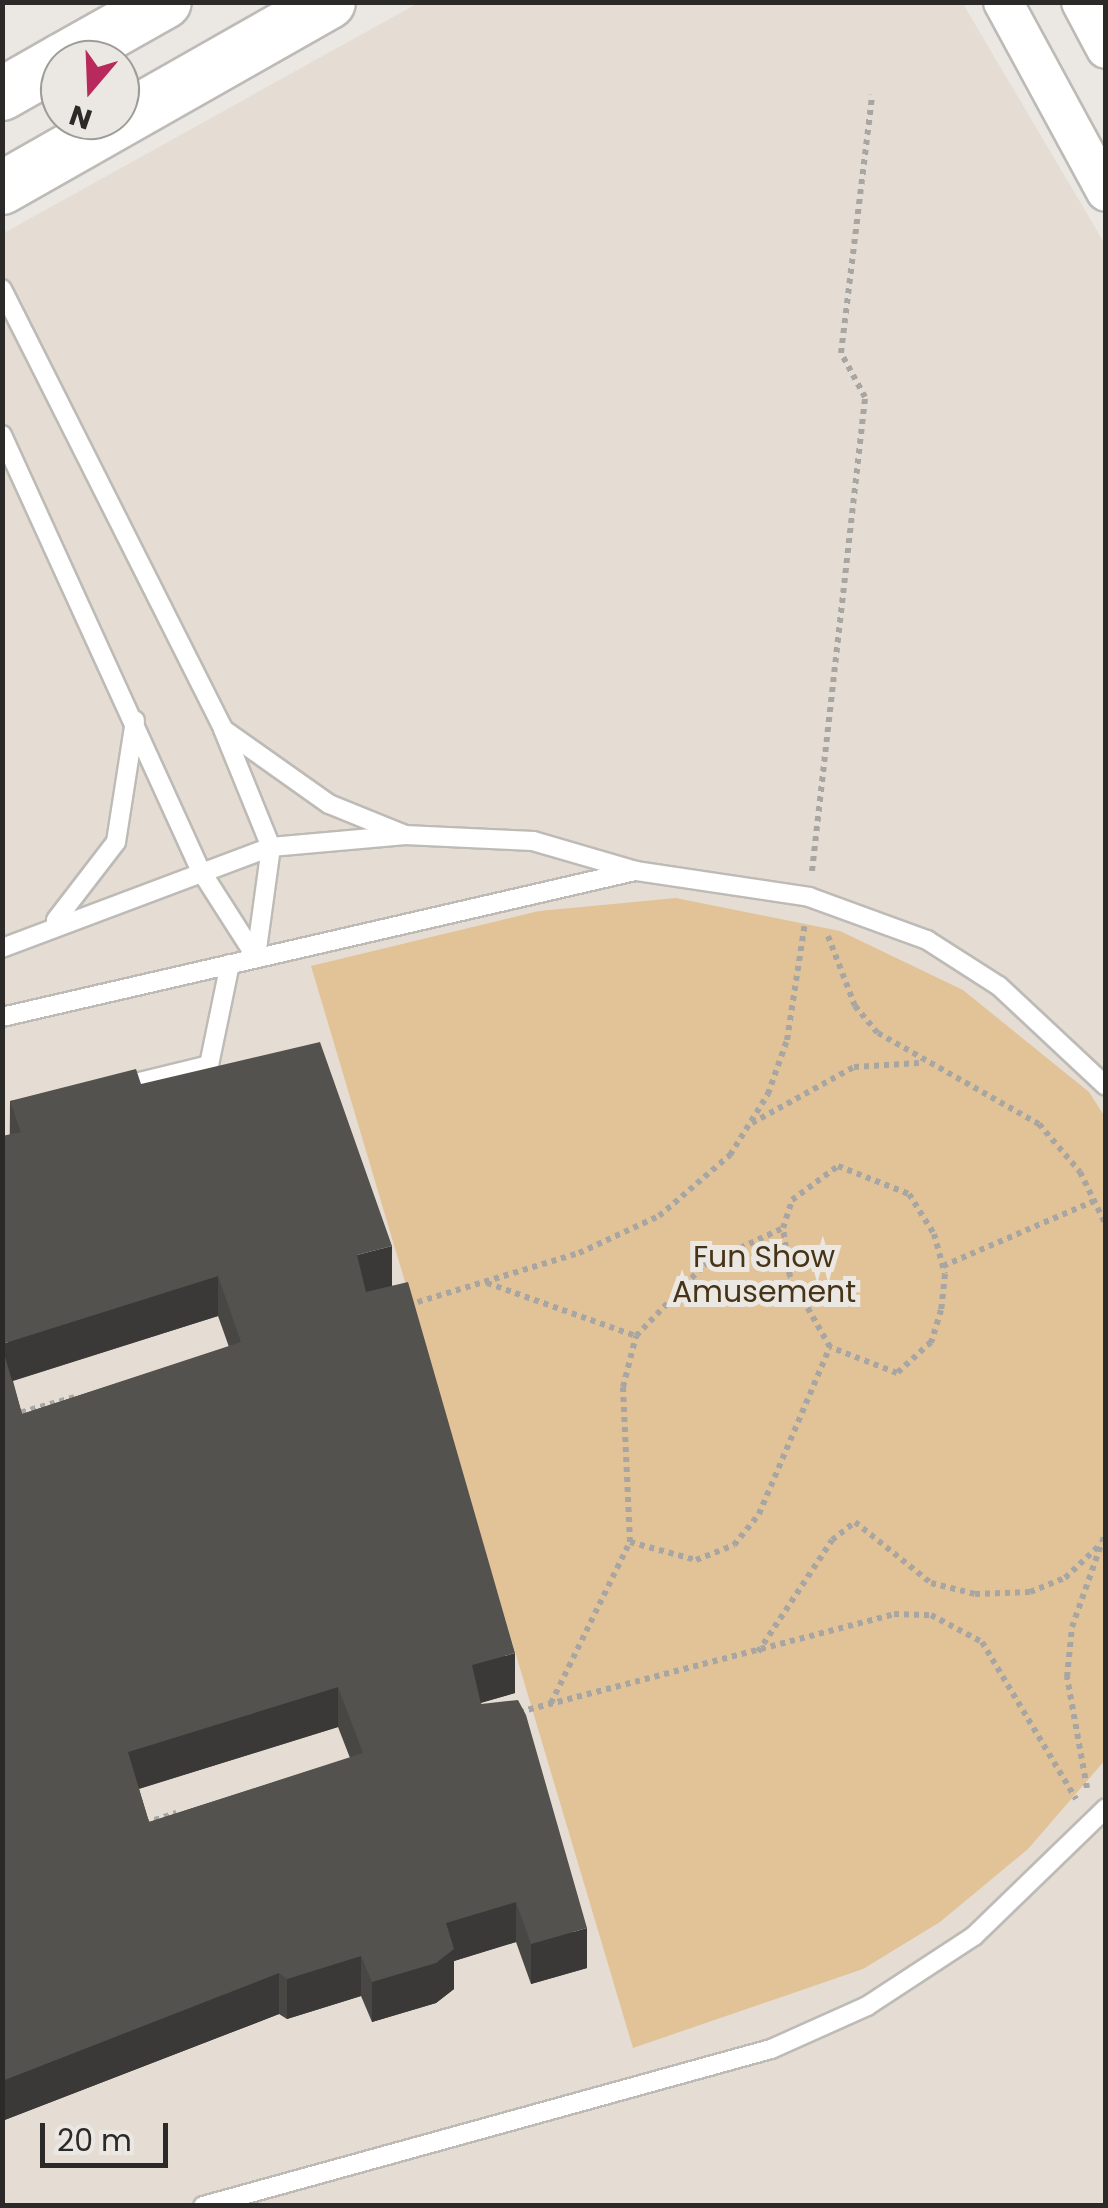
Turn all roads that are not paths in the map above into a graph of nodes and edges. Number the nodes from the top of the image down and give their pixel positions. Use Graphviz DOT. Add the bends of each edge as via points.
graph roads {
  1 [pos="164,2"];
  2 [pos="329,2"];
  3 [pos="1003,2"];
  4 [pos="1081,2"];
  5 [pos="98,40"];
  6 [pos="1106,49"];
  7 [pos="40,73"];
  8 [pos="2,94"];
  9 [pos="2,188"];
  10 [pos="1106,192"];
  11 [pos="2,290"];
  12 [pos="2,436"];
  13 [pos="136,714"];
  14 [pos="223,729"];
  15 [pos="406,835"];
  16 [pos="271,847"];
  17 [pos="199,868"];
  18 [pos="636,871"];
  19 [pos="50,926"];
  20 [pos="2,948"];
  21 [pos="256,957"];
  22 [pos="230,964"];
  23 [pos="2,1018"];
  24 [pos="1106,1086"];
  25 [pos="96,1093"];
  26 [pos="1106,1808"];
  27 [pos="203,2206"];
  1 -- 5 [label="street"];
  2 -- 9 [label="street"];
  3 -- 10 [label="street"];
  4 -- 6 [label="street"];
  7 -- 8 [label="street"];
  11 -- 14 [label="lane"];
  12 -- 13 [label="lane"];
  13 -- 17 [label="lane"];
  13 -- 19 [label="lane" via="131,790 116,842"];
  14 -- 15 [label="lane" via="329,804"];
  14 -- 16 [label="lane"];
  15 -- 16 [label="lane"];
  15 -- 18 [label="lane" via="533,841"];
  16 -- 17 [label="lane"];
  16 -- 21 [label="lane"];
  17 -- 19 [label="lane"];
  17 -- 21 [label="lane"];
  18 -- 21 [label="lane"];
  18 -- 24 [label="lane" via="809,897 926,940 999,986"];
  19 -- 20 [label="lane"];
  21 -- 22 [label="lane"];
  22 -- 23 [label="lane"];
  22 -- 25 [label="lane" via="209,1065"];
  26 -- 27 [label="lane" via="922,1972 771,2049"];
}
